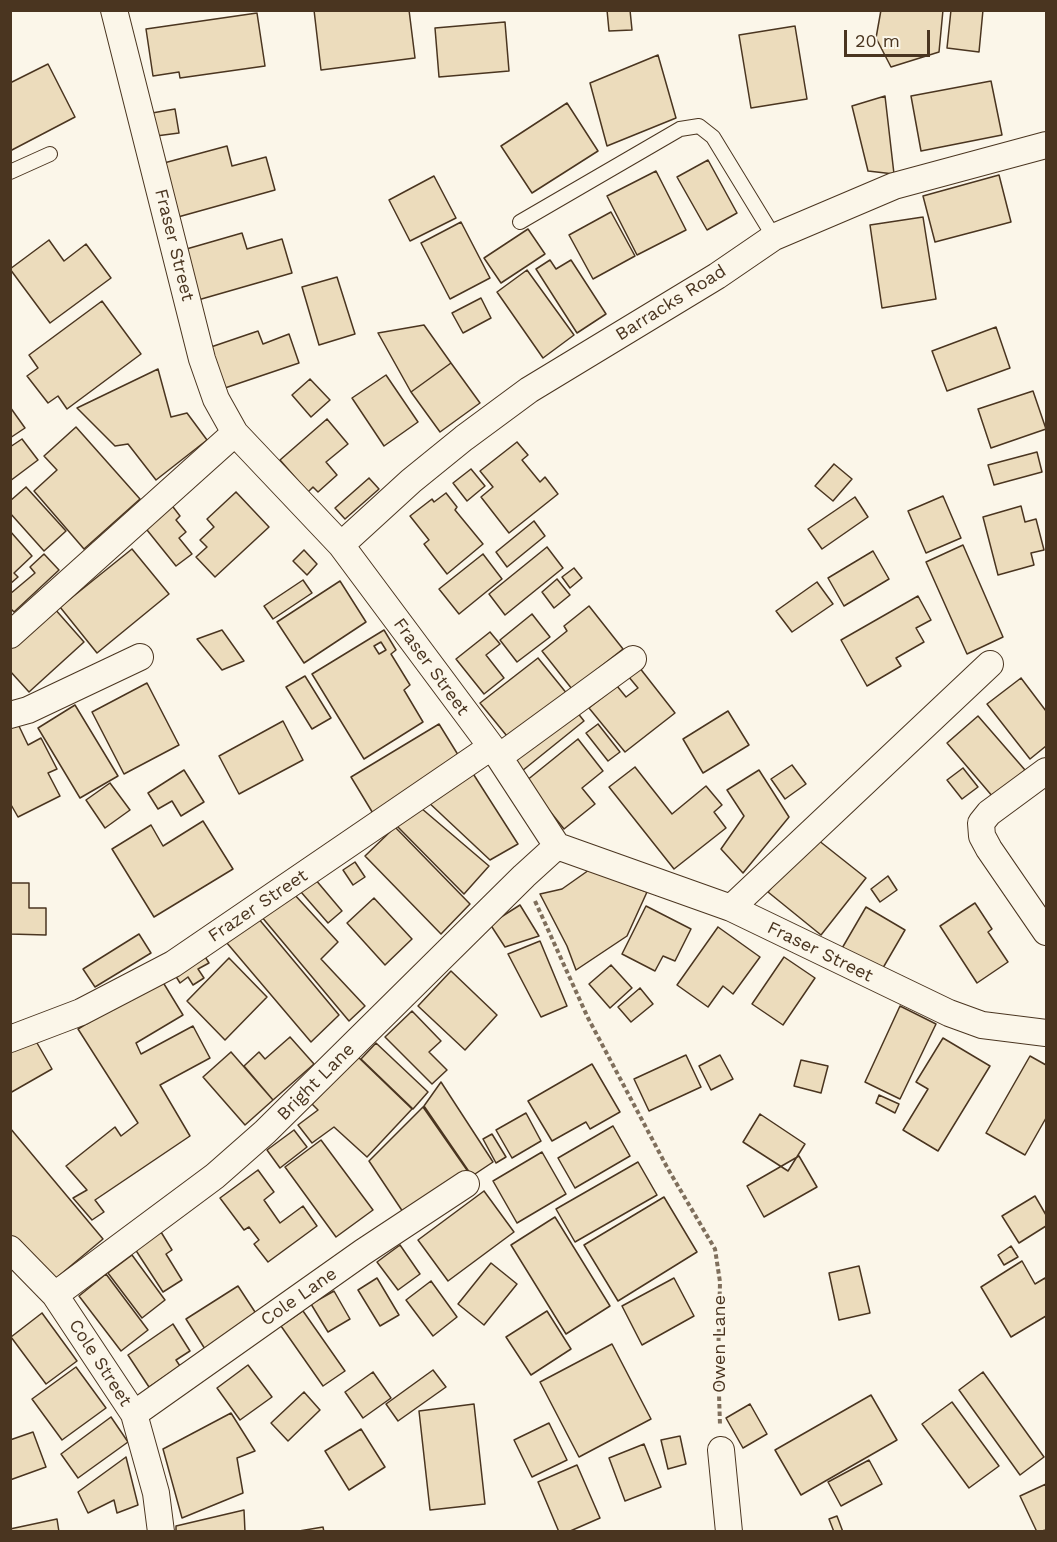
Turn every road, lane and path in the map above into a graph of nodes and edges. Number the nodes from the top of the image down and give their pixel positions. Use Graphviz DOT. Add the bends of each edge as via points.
graph roads {
  1 [pos="114,10"];
  2 [pos="1047,145"];
  3 [pos="50,154"];
  4 [pos="10,172"];
  5 [pos="520,222"];
  6 [pos="774,237"];
  7 [pos="235,433"];
  8 [pos="341,545"];
  9 [pos="10,635"];
  10 [pos="140,657"];
  11 [pos="633,659"];
  12 [pos="990,663"];
  13 [pos="10,715"];
  14 [pos="495,752"];
  15 [pos="1047,771"];
  16 [pos="556,846"];
  17 [pos="524,876"];
  18 [pos="731,908"];
  19 [pos="1047,932"];
  20 [pos="1047,1033"];
  21 [pos="10,1040"];
  22 [pos="466,1184"];
  23 [pos="10,1249"];
  24 [pos="55,1295"];
  25 [pos="134,1414"];
  26 [pos="721,1450"];
  27 [pos="160,1532"];
  28 [pos="729,1532"];
  1 -- 7 [label="street, Fraser Street" via="202,359 216,399"];
  2 -- 6 [label="street, Barracks Road" via="894,186"];
  3 -- 4 [label="lane"];
  5 -- 6 [label="lane" via="680,129 699,126 713,137"];
  6 -- 8 [label="street, Barracks Road" via="529,390 411,481"];
  7 -- 8 [label="street, Fraser Street"];
  7 -- 9 [label="street"];
  8 -- 14 [label="street, Fraser Street"];
  10 -- 13 [label="street"];
  11 -- 14 [label="street, Frazer Street"];
  12 -- 18 [label="street"];
  14 -- 16 [label="street, Fraser Street"];
  14 -- 21 [label="street, Frazer Street" via="173,964 81,1012"];
  15 -- 19 [label="street" via="981,823 989,849"];
  16 -- 17 [label="street, Bright Lane"];
  16 -- 18 [label="street, Fraser Street"];
  17 -- 24 [label="street, Bright Lane" via="265,1132 215,1176"];
  17 -- 26 [label="path, Owen Lane" via="588,1018 715,1249 720,1282"];
  18 -- 20 [label="street, Fraser Street" via="949,1013 982,1025"];
  22 -- 25 [label="street, Cole Lane"];
  23 -- 24 [label="street, Cole Street"];
  24 -- 25 [label="street, Cole Street"];
  25 -- 27 [label="street, Cole Street" via="156,1493"];
  26 -- 28 [label="street"];
}
